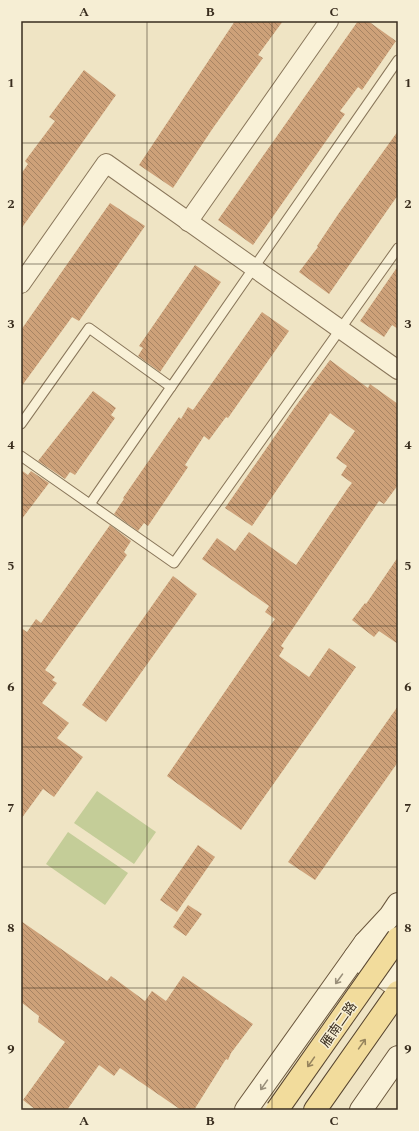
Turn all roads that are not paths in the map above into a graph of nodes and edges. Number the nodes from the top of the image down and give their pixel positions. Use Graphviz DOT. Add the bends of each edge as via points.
graph roads {
  1 [pos="329,21"];
  2 [pos="398,60"];
  3 [pos="188,222"];
  4 [pos="398,248"];
  5 [pos="254,268"];
  6 [pos="21,284"];
  7 [pos="341,330"];
  8 [pos="398,370"];
  9 [pos="171,387"];
  10 [pos="21,424"];
  11 [pos="21,456"];
  12 [pos="90,504"];
  13 [pos="398,904"];
  14 [pos="398,938"];
  15 [pos="360,950"];
  16 [pos="398,966"];
  17 [pos="398,987"];
  18 [pos="398,992"];
  19 [pos="398,1057"];
  20 [pos="246,1110"];
  21 [pos="278,1110"];
  22 [pos="315,1110"];
  23 [pos="360,1110"];
  1 -- 3 [label="street"];
  2 -- 5 [label="lane"];
  3 -- 5 [label="street"];
  3 -- 6 [label="street" via="106,163"];
  4 -- 7 [label="lane"];
  5 -- 7 [label="street"];
  5 -- 9 [label="lane"];
  7 -- 8 [label="street"];
  7 -- 12 [label="lane" via="174,563"];
  9 -- 10 [label="lane" via="89,328"];
  9 -- 12 [label="lane"];
  11 -- 12 [label="lane"];
  13 -- 15 [label="main road"];
  14 -- 21 [label="main road, 雁南二路, one-way, bridge"];
  15 -- 16 [label="main road"];
  15 -- 17 [label="main road"];
  15 -- 20 [label="main road, one-way"];
  22 -- 18 [label="main road, one-way"];
  19 -- 23 [label="main road"];
}
